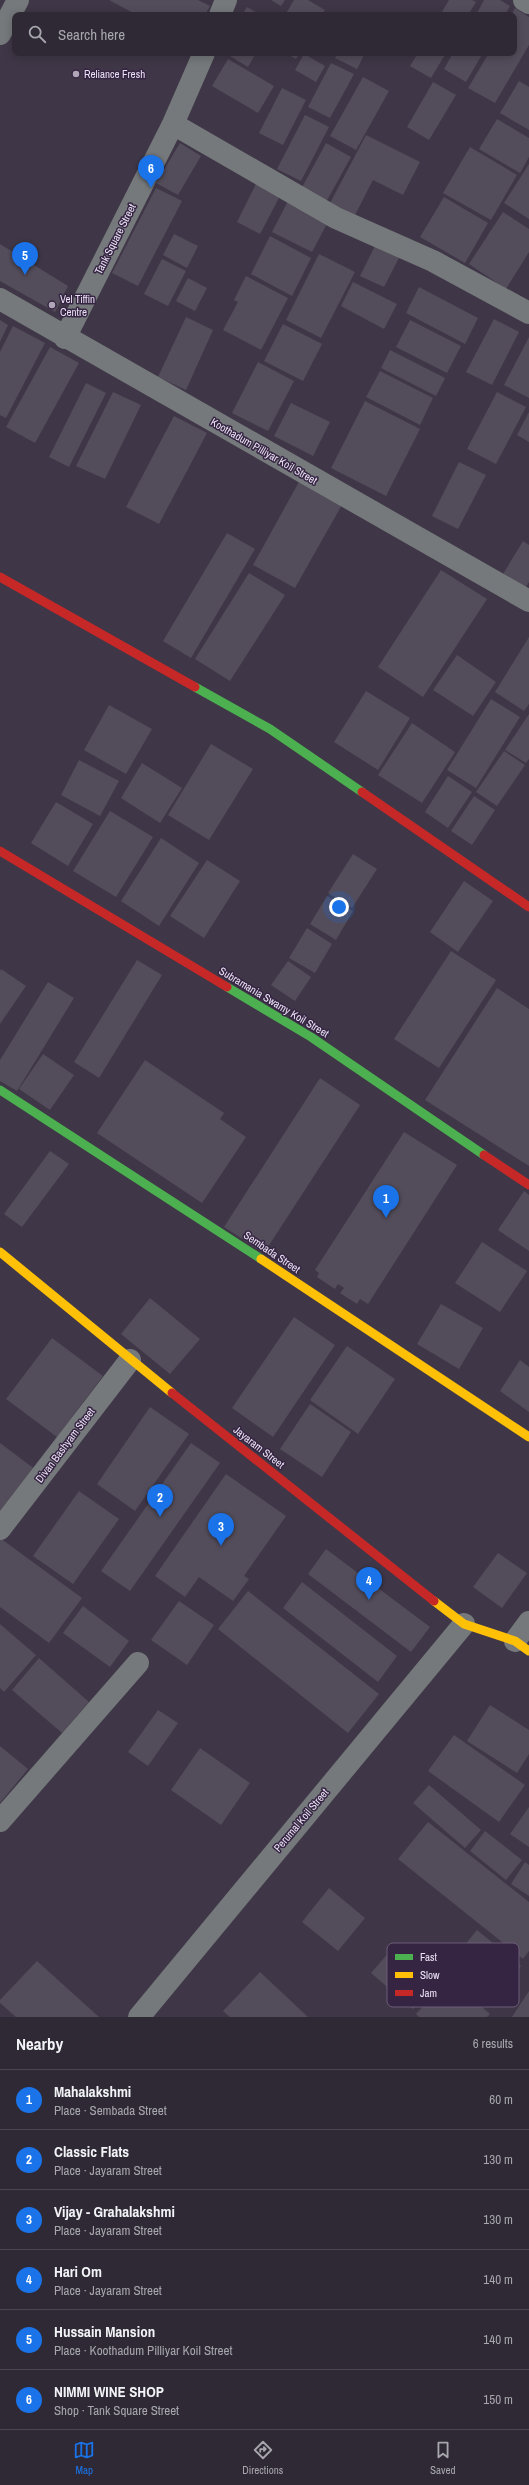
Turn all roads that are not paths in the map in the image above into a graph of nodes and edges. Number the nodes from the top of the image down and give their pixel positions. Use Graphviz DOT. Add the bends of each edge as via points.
graph roads {
  1 [pos="18,0"];
  2 [pos="226,0"];
  3 [pos="524,0"];
  4 [pos="529,3"];
  5 [pos="221,12"];
  6 [pos="0,34"];
  7 [pos="203,56"];
  8 [pos="173,124"];
  9 [pos="0,299"];
  10 [pos="529,313"];
  11 [pos="65,338"];
  12 [pos="0,577"];
  13 [pos="529,601"];
  14 [pos="0,851"];
  15 [pos="529,907"];
  16 [pos="0,1090"];
  17 [pos="529,1184"];
  18 [pos="0,1252"];
  19 [pos="130,1360"];
  20 [pos="529,1437"];
  21 [pos="0,1529"];
  22 [pos="529,1622"];
  23 [pos="464,1624"];
  24 [pos="522,1646"];
  25 [pos="138,1663"];
  26 [pos="0,1821"];
  27 [pos="139,2017"];
  1 -- 6 [label="street"];
  2 -- 5 [label="street"];
  3 -- 4 [label="street"];
  7 -- 8 [label="street, Tank Square Street"];
  8 -- 10 [label="street" via="336,218 433,261"];
  8 -- 11 [label="street, Tank Square Street"];
  9 -- 11 [label="street, Koothadum Pilliyar Koil Street"];
  11 -- 13 [label="street, Koothadum Pilliyar Koil Street"];
  12 -- 15 [label="street" via="270,729"];
  14 -- 17 [label="street, Subramania Swamy Koil Street" via="311,1037"];
  16 -- 20 [label="street, Sembada Street"];
  18 -- 19 [label="street, Jayaram Street"];
  19 -- 21 [label="street, Divan Bashyam Street"];
  19 -- 23 [label="street, Jayaram Street"];
  22 -- 24 [label="street"];
  23 -- 24 [label="street, Jayaram Street"];
  23 -- 27 [label="street, Perumal Koil Street"];
  25 -- 26 [label="street"];
}
